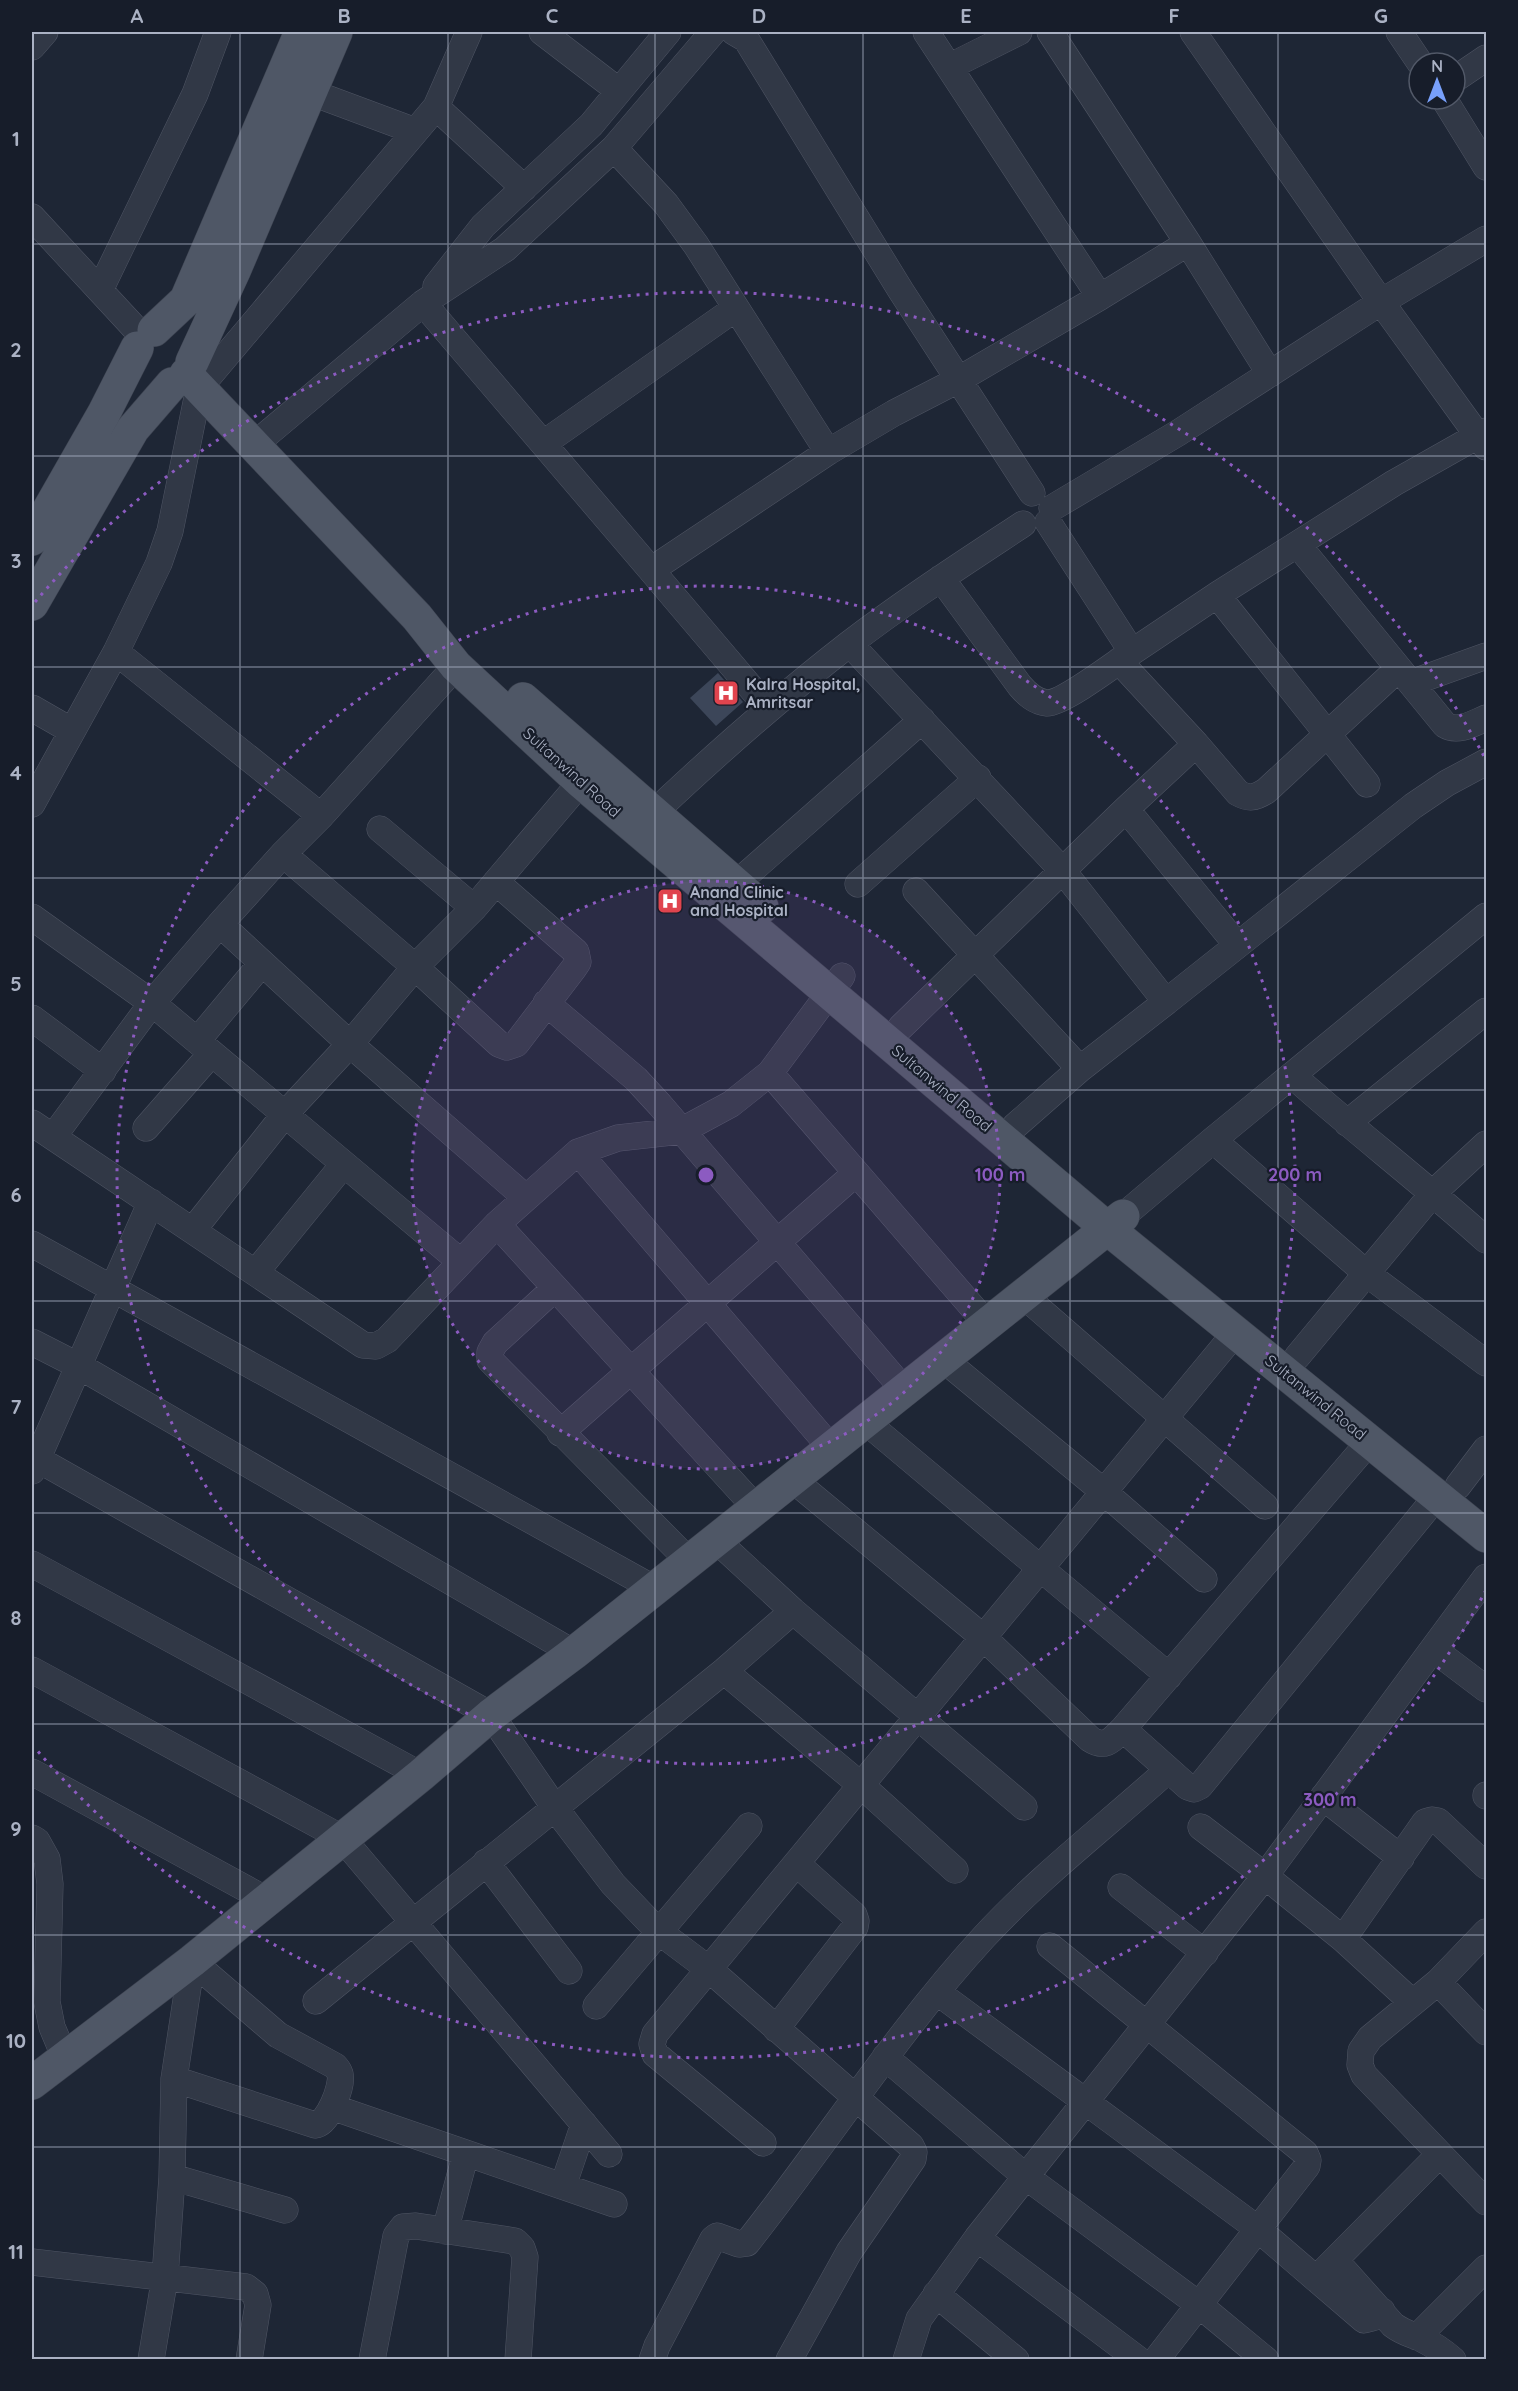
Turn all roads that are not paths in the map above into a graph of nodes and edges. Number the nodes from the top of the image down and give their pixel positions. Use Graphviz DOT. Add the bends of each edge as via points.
graph roads {
  1 [pos="45,32"];
  2 [pos="218,32"];
  3 [pos="301,32"];
  4 [pos="336,32"];
  5 [pos="468,32"];
  6 [pos="542,32"];
  7 [pos="668,32"];
  8 [pos="713,32"];
  9 [pos="926,32"];
  10 [pos="1019,32"];
  11 [pos="1050,32"];
  12 [pos="1193,32"];
  13 [pos="1399,32"];
  14 [pos="742,34"];
  15 [pos="32,47"];
  16 [pos="1412,51"];
  17 [pos="1486,58"];
  18 [pos="950,67"];
  19 [pos="1467,71"];
  20 [pos="619,91"];
  21 [pos="310,92"];
  22 [pos="436,107"];
  23 [pos="1451,111"];
  24 [pos="415,131"];
  25 [pos="614,148"];
  26 [pos="1486,167"];
  27 [pos="524,188"];
  28 [pos="32,217"];
  29 [pos="1486,239"];
  30 [pos="1188,243"];
  31 [pos="100,290"];
  32 [pos="1100,297"];
  33 [pos="1381,302"];
  34 [pos="423,303"];
  35 [pos="736,308"];
  36 [pos="145,338"];
  37 [pos="1270,374"];
  38 [pos="187,377"];
  39 [pos="958,380"];
  40 [pos="1484,438"];
  41 [pos="544,443"];
  42 [pos="254,445"];
  43 [pos="828,452"];
  44 [pos="1044,508"];
  45 [pos="32,540"];
  46 [pos="1298,545"];
  47 [pos="651,570"];
  48 [pos="941,578"];
  49 [pos="1217,595"];
  50 [pos="32,604"];
  51 [pos="417,617"];
  52 [pos="850,644"];
  53 [pos="116,652"];
  54 [pos="1125,656"];
  55 [pos="1486,656"];
  56 [pos="456,666"];
  57 [pos="1405,676"];
  58 [pos="32,708"];
  59 [pos="769,709"];
  60 [pos="1486,718"];
  61 [pos="922,720"];
  62 [pos="72,731"];
  63 [pos="1327,733"];
  64 [pos="1196,744"];
  65 [pos="1486,762"];
  66 [pos="978,778"];
  67 [pos="581,782"];
  68 [pos="1367,784"];
  69 [pos="32,804"];
  70 [pos="1126,809"];
  71 [pos="321,816"];
  72 [pos="646,820"];
  73 [pos="380,829"];
  74 [pos="283,854"];
  75 [pos="1063,871"];
  76 [pos="496,882"];
  77 [pos="736,884"];
  78 [pos="858,884"];
  79 [pos="916,891"];
  80 [pos="474,908"];
  81 [pos="1486,916"];
  82 [pos="32,917"];
  83 [pos="220,924"];
  84 [pos="1237,945"];
  85 [pos="976,955"];
  86 [pos="262,963"];
  87 [pos="415,967"];
  88 [pos="836,985"];
  89 [pos="1166,1002"];
  90 [pos="152,1004"];
  91 [pos="546,1004"];
  92 [pos="1486,1011"];
  93 [pos="32,1018"];
  94 [pos="901,1027"];
  95 [pos="350,1044"];
  96 [pos="204,1048"];
  97 [pos="1080,1069"];
  98 [pos="103,1071"];
  99 [pos="770,1073"];
  100 [pos="1292,1075"];
  101 [pos="285,1114"];
  102 [pos="1347,1123"];
  103 [pos="1014,1126"];
  104 [pos="146,1128"];
  105 [pos="42,1130"];
  106 [pos="681,1131"];
  107 [pos="1213,1140"];
  108 [pos="1486,1144"];
  109 [pos="578,1152"];
  110 [pos="343,1165"];
  111 [pos="856,1173"];
  112 [pos="1434,1192"];
  113 [pos="525,1197"];
  114 [pos="151,1202"];
  115 [pos="1115,1223"];
  116 [pos="496,1224"];
  117 [pos="193,1230"];
  118 [pos="1486,1240"];
  119 [pos="777,1243"];
  120 [pos="32,1244"];
  121 [pos="461,1262"];
  122 [pos="256,1272"];
  123 [pos="1366,1273"];
  124 [pos="113,1288"];
  125 [pos="555,1288"];
  126 [pos="1023,1295"];
  127 [pos="707,1303"];
  128 [pos="987,1324"];
  129 [pos="1236,1332"];
  130 [pos="32,1342"];
  131 [pos="1297,1357"];
  132 [pos="1484,1357"];
  133 [pos="943,1359"];
  134 [pos="79,1366"];
  135 [pos="631,1370"];
  136 [pos="904,1390"];
  137 [pos="1165,1418"];
  138 [pos="866,1422"];
  139 [pos="561,1432"];
  140 [pos="1370,1441"];
  141 [pos="831,1448"];
  142 [pos="1486,1449"];
  143 [pos="33,1462"];
  144 [pos="792,1479"];
  145 [pos="1448,1491"];
  146 [pos="1104,1492"];
  147 [pos="1265,1506"];
  148 [pos="756,1508"];
  149 [pos="1486,1510"];
  150 [pos="1486,1536"];
  151 [pos="716,1540"];
  152 [pos="690,1561"];
  153 [pos="32,1564"];
  154 [pos="1042,1568"];
  155 [pos="1486,1577"];
  156 [pos="1204,1579"];
  157 [pos="655,1589"];
  158 [pos="793,1611"];
  159 [pos="984,1638"];
  160 [pos="1433,1649"];
  161 [pos="574,1653"];
  162 [pos="32,1670"];
  163 [pos="724,1671"];
  164 [pos="1169,1676"];
  165 [pos="1486,1689"];
  166 [pos="491,1715"];
  167 [pos="918,1718"];
  168 [pos="1123,1729"];
  169 [pos="1168,1770"];
  170 [pos="32,1772"];
  171 [pos="421,1775"];
  172 [pos="862,1786"];
  173 [pos="1323,1797"];
  174 [pos="1024,1807"];
  175 [pos="555,1808"];
  176 [pos="749,1826"];
  177 [pos="1201,1827"];
  178 [pos="32,1838"];
  179 [pos="342,1838"];
  180 [pos="1401,1858"];
  181 [pos="486,1862"];
  182 [pos="797,1864"];
  183 [pos="1486,1866"];
  184 [pos="955,1870"];
  185 [pos="1265,1876"];
  186 [pos="1121,1887"];
  187 [pos="265,1899"];
  188 [pos="415,1923"];
  189 [pos="658,1932"];
  190 [pos="1486,1932"];
  191 [pos="1343,1939"];
  192 [pos="1050,1946"];
  193 [pos="1205,1953"];
  194 [pos="192,1960"];
  195 [pos="710,1970"];
  196 [pos="569,1971"];
  197 [pos="1438,1982"];
  198 [pos="937,1992"];
  199 [pos="316,2001"];
  200 [pos="1412,2002"];
  201 [pos="596,2006"];
  202 [pos="1147,2026"];
  203 [pos="776,2029"];
  204 [pos="1486,2032"];
  205 [pos="885,2057"];
  206 [pos="65,2058"];
  207 [pos="174,2079"];
  208 [pos="32,2083"];
  209 [pos="855,2096"];
  210 [pos="1087,2102"];
  211 [pos="332,2107"];
  212 [pos="584,2124"];
  213 [pos="764,2143"];
  214 [pos="466,2153"];
  215 [pos="609,2154"];
  216 [pos="1440,2154"];
  217 [pos="1025,2176"];
  218 [pos="172,2177"];
  219 [pos="563,2186"];
  220 [pos="1485,2197"];
  221 [pos="614,2204"];
  222 [pos="285,2210"];
  223 [pos="1258,2229"];
  224 [pos="445,2231"];
  225 [pos="977,2238"];
  226 [pos="1335,2260"];
  227 [pos="32,2262"];
  228 [pos="1486,2268"];
  229 [pos="165,2277"];
  230 [pos="1316,2279"];
  231 [pos="936,2294"];
  232 [pos="1198,2304"];
  233 [pos="1382,2311"];
  234 [pos="1417,2337"];
  235 [pos="152,2360"];
  236 [pos="249,2360"];
  237 [pos="372,2360"];
  238 [pos="518,2360"];
  239 [pos="652,2360"];
  240 [pos="789,2360"];
  241 [pos="906,2360"];
  242 [pos="1016,2360"];
  243 [pos="1139,2360"];
  244 [pos="1156,2360"];
  245 [pos="1266,2360"];
  246 [pos="1453,2360"];
  1 -- 15 [label="street"];
  2 -- 31 [label="street" via="195,94"];
  3 -- 36 [label="main road" via="186,300"];
  4 -- 21 [label="main road"];
  5 -- 22 [label="street"];
  6 -- 20 [label="street"];
  7 -- 20 [label="street"];
  8 -- 25 [label="street"];
  9 -- 18 [label="street"];
  10 -- 18 [label="street"];
  11 -- 30 [label="street"];
  12 -- 33 [label="street"];
  13 -- 16 [label="street"];
  14 -- 39 [label="street"];
  17 -- 19 [label="street"];
  18 -- 32 [label="street"];
  20 -- 27 [label="street" via="591,125"];
  21 -- 24 [label="street"];
  21 -- 38 [label="main road"];
  22 -- 24 [label="street"];
  22 -- 27 [label="street"];
  23 -- 26 [label="street"];
  24 -- 38 [label="street"];
  25 -- 34 [label="street" via="505,249"];
  25 -- 35 [label="street" via="666,204"];
  27 -- 34 [label="street" via="483,226"];
  28 -- 31 [label="street"];
  29 -- 33 [label="street"];
  30 -- 32 [label="street"];
  30 -- 37 [label="street"];
  31 -- 36 [label="street"];
  32 -- 39 [label="street"];
  33 -- 37 [label="street"];
  33 -- 40 [label="street"];
  34 -- 41 [label="street"];
  34 -- 42 [label="street"];
  35 -- 41 [label="street"];
  35 -- 43 [label="street"];
  36 -- 38 [label="main road" via="166,328 187,340"];
  36 -- 38 [label="main road" via="136,361 149,381 159,384"];
  36 -- 45 [label="main road"];
  37 -- 44 [label="street" via="1178,433"];
  38 -- 42 [label="main road, Sultanwind Road"];
  38 -- 50 [label="main road" via="133,429"];
  38 -- 53 [label="street" via="170,531 152,580"];
  39 -- 43 [label="street"];
  39 -- 44 [label="street"];
  40 -- 46 [label="street" via="1394,483"];
  41 -- 47 [label="street"];
  42 -- 51 [label="main road, Sultanwind Road"];
  43 -- 47 [label="street"];
  44 -- 48 [label="street" via="1036,528 1023,524"];
  44 -- 54 [label="street"];
  46 -- 49 [label="street"];
  46 -- 57 [label="street"];
  47 -- 59 [label="street"];
  48 -- 52 [label="street"];
  48 -- 54 [label="street" via="1020,686 1038,701 1049,703 1063,698"];
  49 -- 54 [label="street"];
  49 -- 63 [label="street"];
  51 -- 56 [label="main road, Sultanwind Road"];
  51 -- 72 [label="main road, Sultanwind Road" via="466,650"];
  52 -- 59 [label="street"];
  52 -- 61 [label="street"];
  53 -- 62 [label="street"];
  53 -- 71 [label="street"];
  54 -- 64 [label="street"];
  55 -- 57 [label="street"];
  56 -- 67 [label="main road, Sultanwind Road"];
  56 -- 71 [label="street"];
  57 -- 60 [label="street" via="1451,729"];
  57 -- 63 [label="street"];
  58 -- 62 [label="street"];
  59 -- 72 [label="street"];
  61 -- 66 [label="street"];
  61 -- 77 [label="street"];
  62 -- 69 [label="street"];
  63 -- 64 [label="street" via="1256,797 1238,793"];
  63 -- 68 [label="street"];
  64 -- 70 [label="street"];
  65 -- 84 [label="street" via="1413,806"];
  66 -- 75 [label="street"];
  66 -- 78 [label="street"];
  67 -- 72 [label="main road, Sultanwind Road"];
  67 -- 76 [label="street"];
  70 -- 75 [label="street"];
  70 -- 84 [label="street"];
  71 -- 74 [label="street"];
  72 -- 77 [label="main road, Sultanwind Road"];
  72 -- 88 [label="main road, Sultanwind Road"];
  73 -- 80 [label="street"];
  74 -- 83 [label="street"];
  74 -- 87 [label="street"];
  75 -- 85 [label="street"];
  75 -- 89 [label="street"];
  76 -- 80 [label="street"];
  76 -- 91 [label="street" via="576,952 578,962"];
  77 -- 88 [label="main road, Sultanwind Road"];
  79 -- 85 [label="street"];
  80 -- 87 [label="street"];
  81 -- 100 [label="street"];
  82 -- 90 [label="street"];
  83 -- 86 [label="street"];
  83 -- 90 [label="street"];
  84 -- 89 [label="street"];
  85 -- 94 [label="street"];
  85 -- 97 [label="street"];
  86 -- 95 [label="street"];
  86 -- 96 [label="street"];
  87 -- 91 [label="street" via="507,1047 516,1044"];
  87 -- 95 [label="street"];
  88 -- 94 [label="main road, Sultanwind Road"];
  88 -- 99 [label="street"];
  88 -- 115 [label="main road, Sultanwind Road"];
  89 -- 97 [label="street"];
  90 -- 96 [label="street"];
  90 -- 98 [label="street"];
  91 -- 106 [label="street" via="636,1079"];
  92 -- 102 [label="street"];
  93 -- 98 [label="street"];
  94 -- 103 [label="main road, Sultanwind Road"];
  95 -- 101 [label="street"];
  95 -- 113 [label="street"];
  96 -- 101 [label="street"];
  96 -- 104 [label="street"];
  97 -- 103 [label="street"];
  98 -- 105 [label="street"];
  99 -- 106 [label="street" via="731,1104"];
  99 -- 111 [label="street"];
  100 -- 102 [label="street"];
  100 -- 107 [label="street"];
  101 -- 110 [label="street"];
  101 -- 117 [label="street"];
  102 -- 112 [label="street"];
  103 -- 115 [label="main road, Sultanwind Road"];
  105 -- 114 [label="street"];
  106 -- 109 [label="street" via="618,1138"];
  106 -- 119 [label="street"];
  107 -- 115 [label="street"];
  107 -- 123 [label="street"];
  108 -- 112 [label="street"];
  109 -- 113 [label="street"];
  109 -- 127 [label="street"];
  110 -- 121 [label="street"];
  110 -- 122 [label="street"];
  111 -- 119 [label="street"];
  111 -- 128 [label="street"];
  112 -- 118 [label="street"];
  112 -- 123 [label="street"];
  113 -- 116 [label="street"];
  114 -- 117 [label="street"];
  114 -- 124 [label="street"];
  115 -- 126 [label="main road"];
  115 -- 129 [label="main road, Sultanwind Road"];
  115 -- 131 [label="main road, Sultanwind Road"];
  116 -- 121 [label="street"];
  116 -- 125 [label="street"];
  117 -- 122 [label="street"];
  119 -- 127 [label="street"];
  119 -- 136 [label="street"];
  120 -- 124 [label="street"];
  121 -- 122 [label="street" via="387,1340 376,1346 363,1345"];
  123 -- 131 [label="street"];
  123 -- 132 [label="street"];
  124 -- 134 [label="street"];
  124 -- 157 [label="street"];
  125 -- 135 [label="street"];
  125 -- 139 [label="street" via="495,1343 490,1360"];
  126 -- 128 [label="main road"];
  126 -- 137 [label="street"];
  127 -- 135 [label="street"];
  127 -- 141 [label="street"];
  128 -- 133 [label="main road"];
  129 -- 137 [label="street"];
  129 -- 140 [label="main road, Sultanwind Road"];
  130 -- 134 [label="street"];
  131 -- 145 [label="main road, Sultanwind Road"];
  133 -- 136 [label="main road"];
  133 -- 146 [label="street"];
  134 -- 143 [label="street"];
  134 -- 161 [label="street"];
  135 -- 139 [label="street"];
  135 -- 148 [label="street"];
  136 -- 138 [label="main road"];
  137 -- 146 [label="street"];
  137 -- 147 [label="street"];
  138 -- 141 [label="main road"];
  138 -- 154 [label="street"];
  139 -- 152 [label="street"];
  140 -- 145 [label="main road, Sultanwind Road"];
  140 -- 164 [label="street"];
  141 -- 144 [label="main road"];
  142 -- 145 [label="street"];
  143 -- 166 [label="street"];
  144 -- 148 [label="main road"];
  144 -- 159 [label="street"];
  145 -- 149 [label="main road"];
  145 -- 150 [label="main road, Sultanwind Road"];
  145 -- 169 [label="street" via="1200,1786 1188,1787"];
  146 -- 154 [label="street"];
  146 -- 156 [label="street"];
  148 -- 151 [label="main road"];
  151 -- 152 [label="main road"];
  151 -- 158 [label="street"];
  152 -- 157 [label="main road"];
  153 -- 171 [label="street"];
  154 -- 159 [label="street"];
  154 -- 164 [label="street"];
  155 -- 160 [label="street"];
  157 -- 161 [label="main road"];
  158 -- 163 [label="street"];
  158 -- 167 [label="street"];
  159 -- 167 [label="street"];
  159 -- 168 [label="street" via="1097,1744 1111,1741"];
  160 -- 165 [label="street"];
  160 -- 173 [label="street"];
  161 -- 166 [label="main road"];
  162 -- 179 [label="street"];
  163 -- 172 [label="street"];
  163 -- 175 [label="street"];
  164 -- 168 [label="street"];
  166 -- 171 [label="main road"];
  166 -- 175 [label="street"];
  167 -- 172 [label="street"];
  167 -- 174 [label="street"];
  168 -- 169 [label="street"];
  169 -- 198 [label="street" via="1036,1886 984,1937"];
  170 -- 187 [label="street"];
  171 -- 179 [label="main road"];
  172 -- 182 [label="street"];
  172 -- 184 [label="street"];
  173 -- 180 [label="street"];
  173 -- 185 [label="street"];
  175 -- 181 [label="street"];
  175 -- 189 [label="street" via="613,1884"];
  176 -- 189 [label="street"];
  177 -- 185 [label="street"];
  178 -- 206 [label="street" via="47,1859 47,2002"];
  179 -- 187 [label="main road"];
  179 -- 188 [label="street"];
  180 -- 183 [label="street" via="1425,1822 1432,1820 1438,1821"];
  180 -- 191 [label="street"];
  181 -- 188 [label="street"];
  181 -- 196 [label="street"];
  182 -- 195 [label="street"];
  182 -- 203 [label="street" via="856,1921"];
  185 -- 191 [label="street"];
  185 -- 193 [label="street"];
  186 -- 193 [label="street"];
  187 -- 194 [label="main road"];
  188 -- 199 [label="street"];
  188 -- 212 [label="street"];
  189 -- 195 [label="street"];
  189 -- 201 [label="street"];
  190 -- 197 [label="street"];
  191 -- 200 [label="street"];
  192 -- 202 [label="street"];
  193 -- 202 [label="street"];
  194 -- 206 [label="main road"];
  194 -- 207 [label="street"];
  194 -- 211 [label="street" via="278,2035 335,2066 340,2082"];
  195 -- 203 [label="street"];
  195 -- 213 [label="street" via="655,2034 655,2054"];
  197 -- 200 [label="street"];
  197 -- 204 [label="street"];
  198 -- 205 [label="street"];
  198 -- 210 [label="street"];
  200 -- 216 [label="street" via="1370,2038 1361,2051 1360,2065 1364,2075"];
  202 -- 210 [label="street"];
  202 -- 223 [label="street" via="1305,2153 1307,2166"];
  203 -- 209 [label="street"];
  205 -- 209 [label="street"];
  205 -- 217 [label="street"];
  206 -- 208 [label="main road"];
  207 -- 211 [label="street" via="315,2125 326,2120"];
  207 -- 218 [label="street"];
  209 -- 239 [label="street" via="747,2243 717,2236 713,2239"];
  209 -- 240 [label="street" via="911,2146 913,2159 849,2252"];
  210 -- 217 [label="street"];
  210 -- 223 [label="street"];
  211 -- 214 [label="street"];
  212 -- 215 [label="street"];
  212 -- 219 [label="street"];
  214 -- 219 [label="street"];
  214 -- 224 [label="street"];
  216 -- 220 [label="street"];
  216 -- 226 [label="street"];
  217 -- 225 [label="street"];
  217 -- 232 [label="street"];
  218 -- 222 [label="street"];
  218 -- 229 [label="street"];
  219 -- 221 [label="street"];
  223 -- 230 [label="street"];
  223 -- 232 [label="street"];
  224 -- 237 [label="street" via="416,2226 403,2228 396,2236"];
  224 -- 238 [label="street" via="515,2241 522,2248 525,2257"];
  225 -- 231 [label="street"];
  225 -- 243 [label="street"];
  226 -- 230 [label="street"];
  226 -- 233 [label="street"];
  227 -- 229 [label="street"];
  228 -- 234 [label="street"];
  229 -- 235 [label="street"];
  229 -- 236 [label="street" via="246,2287 255,2294 258,2305"];
  230 -- 233 [label="street" via="1364,2320"];
  231 -- 241 [label="street" via="919,2319"];
  231 -- 242 [label="street"];
  232 -- 244 [label="street"];
  232 -- 245 [label="street"];
  233 -- 234 [label="street" via="1404,2334"];
  234 -- 246 [label="street"];
}
